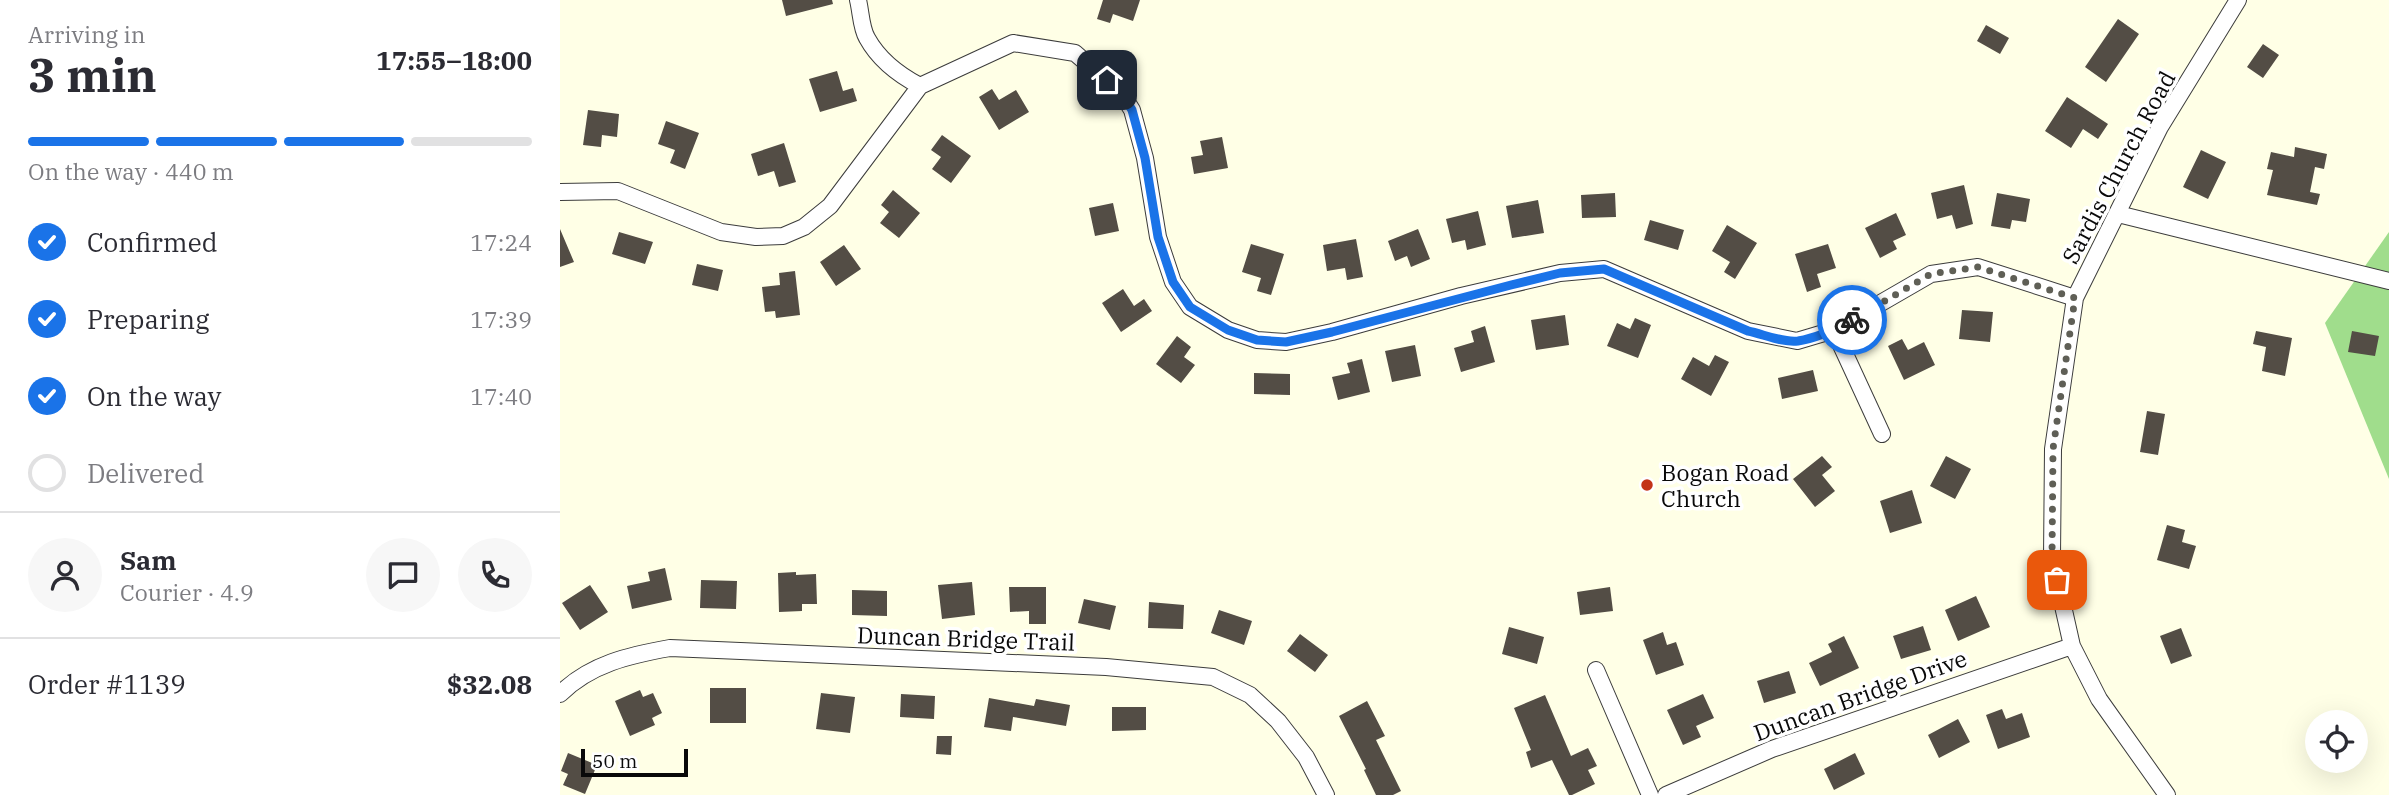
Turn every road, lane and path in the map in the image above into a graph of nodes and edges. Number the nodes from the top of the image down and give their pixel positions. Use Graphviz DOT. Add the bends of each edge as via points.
graph roads {
  1 [pos="858,0"];
  2 [pos="2238,0"];
  3 [pos="920,86"];
  4 [pos="560,192"];
  5 [pos="2118,215"];
  6 [pos="2389,281"];
  7 [pos="2075,298"];
  8 [pos="1834,330"];
  9 [pos="1882,434"];
  10 [pos="2072,646"];
  11 [pos="1596,670"];
  12 [pos="560,694"];
  13 [pos="1326,795"];
  14 [pos="1650,795"];
  15 [pos="1666,795"];
  16 [pos="2167,795"];
  1 -- 3 [label="street" via="866,37 902,77"];
  2 -- 5 [label="street, Sardis Church Road" via="2160,127"];
  3 -- 4 [label="street" via="830,206 804,227 783,236 721,232 618,191"];
  3 -- 8 [label="street" via="1013,43 1075,53 1122,94 1132,110 1158,237 1173,282 1190,307 1228,330 1257,340 1286,342 1560,273 1604,269 1748,331 1797,341"];
  5 -- 6 [label="street"];
  5 -- 7 [label="street, Sardis Church Road"];
  7 -- 8 [label="street" via="1978,267 1931,274"];
  7 -- 10 [label="street, Sardis Church Road" via="2053,449 2052,517 2052,557"];
  8 -- 9 [label="street"];
  10 -- 15 [label="street, Duncan Bridge Drive" via="1772,749"];
  10 -- 16 [label="street, Sardis Church Road" via="2099,699"];
  11 -- 14 [label="street"];
  12 -- 13 [label="street, Duncan Bridge Trail" via="597,667 670,648 1106,667 1213,677 1250,695 1278,721 1306,757"];
}
